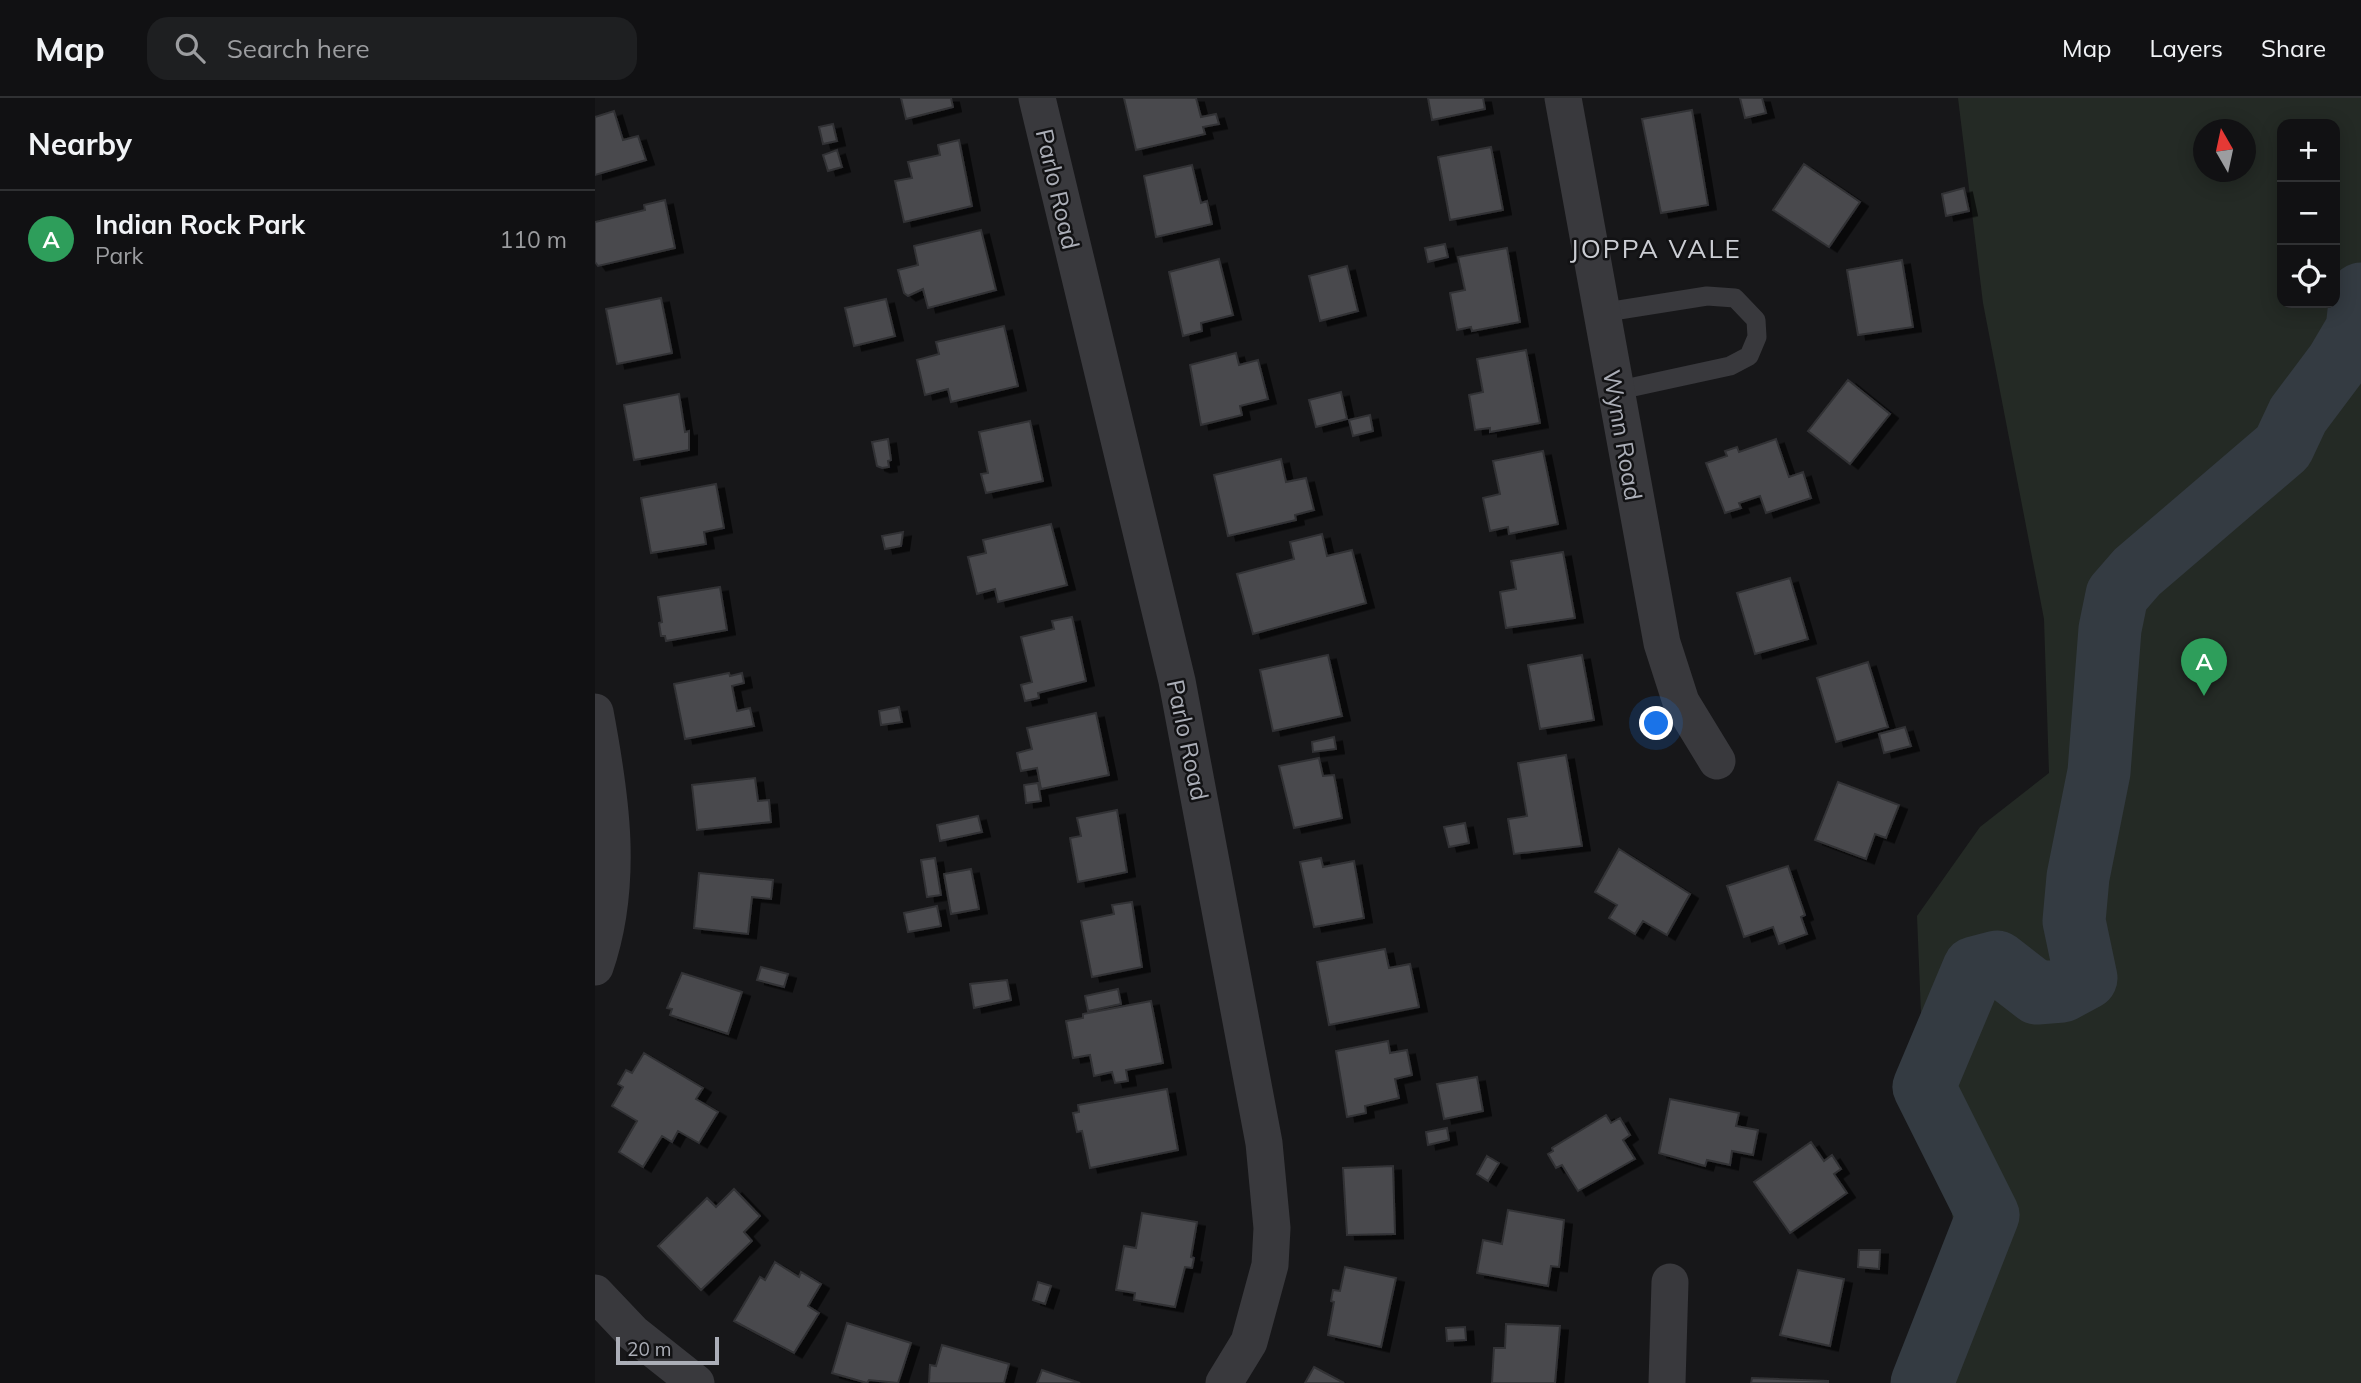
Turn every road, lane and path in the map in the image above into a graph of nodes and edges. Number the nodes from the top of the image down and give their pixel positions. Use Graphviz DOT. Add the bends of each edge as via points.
graph roads {
  1 [pos="1037,98"];
  2 [pos="1563,98"];
  3 [pos="1601,313"];
  4 [pos="1615,391"];
  5 [pos="595,712"];
  6 [pos="1717,761"];
  7 [pos="595,967"];
  8 [pos="1669,1282"];
  9 [pos="595,1293"];
  10 [pos="696,1383"];
  11 [pos="1224,1383"];
  12 [pos="1667,1383"];
  1 -- 11 [label="street, Parlo Road" via="1177,681 1264,1143 1272,1228 1270,1265 1249,1342"];
  2 -- 3 [label="street, Wynn Road"];
  3 -- 4 [label="street, Wynn Road"];
  3 -- 4 [label="lane" via="1707,296 1735,298 1756,320 1757,337 1749,356 1730,366"];
  4 -- 6 [label="street, Wynn Road" via="1662,643 1681,702"];
  5 -- 7 [label="street" via="613,839 606,933"];
  8 -- 12 [label="street"];
  9 -- 10 [label="street" via="633,1333"];
}
